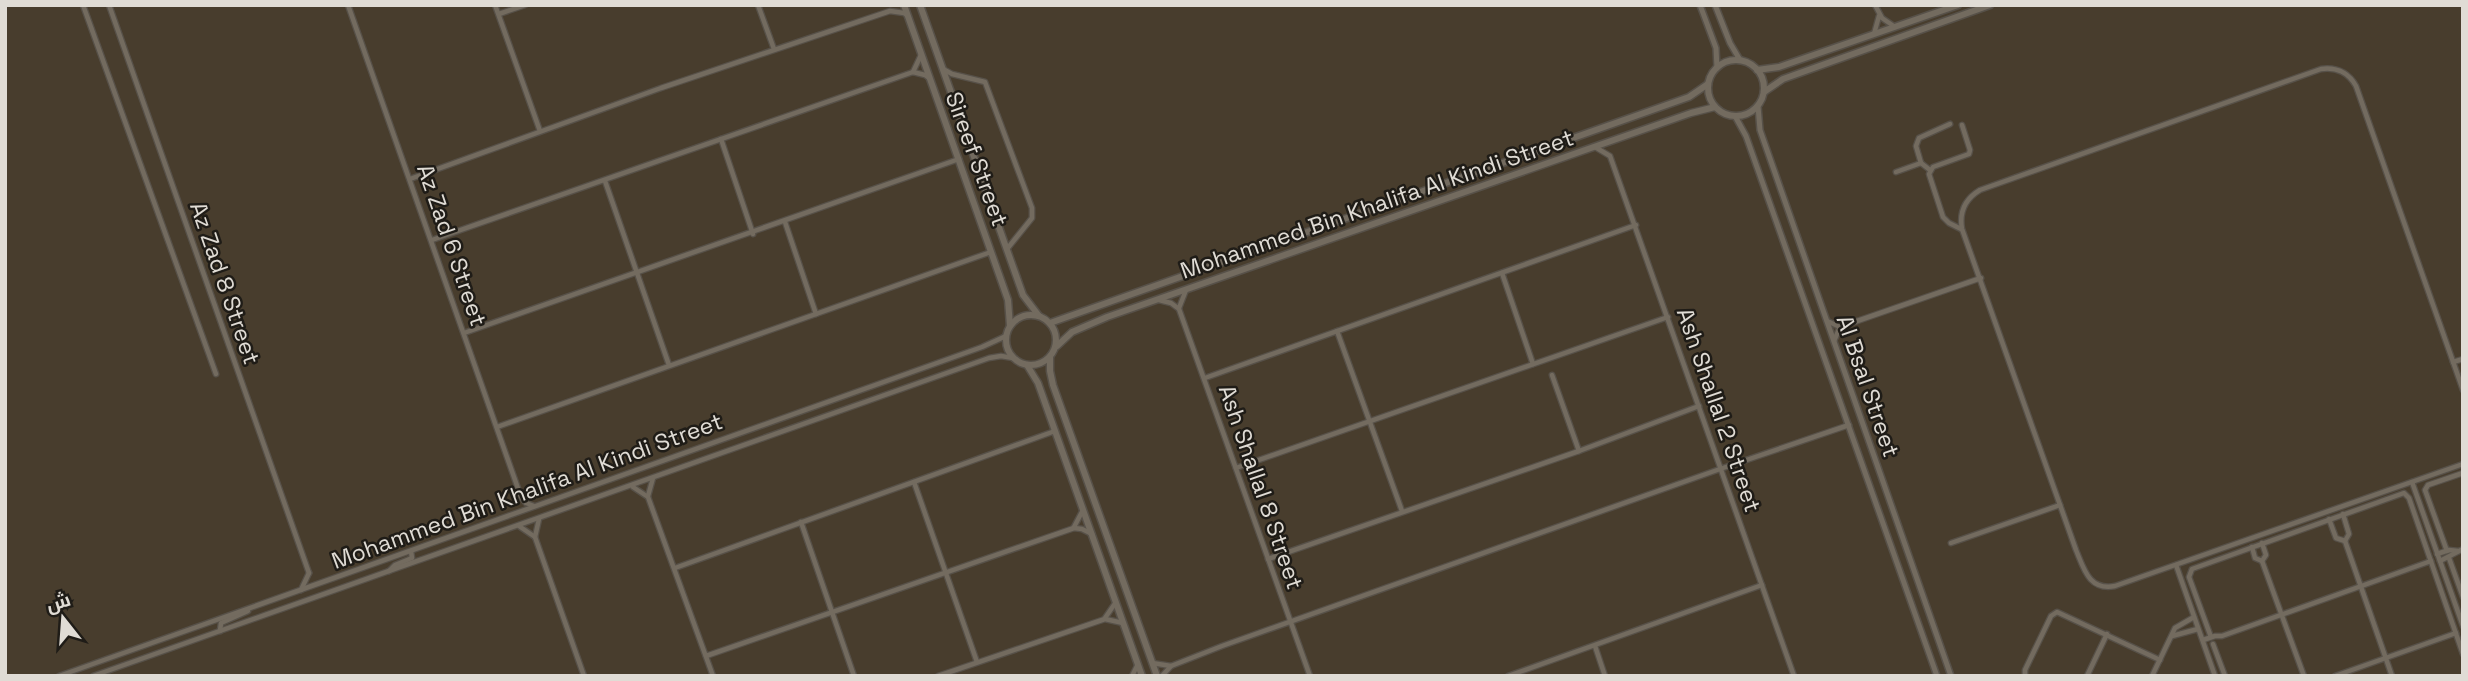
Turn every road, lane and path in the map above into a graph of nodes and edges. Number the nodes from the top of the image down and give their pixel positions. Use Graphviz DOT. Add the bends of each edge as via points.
graph roads {
  1 [pos="83,5"];
  2 [pos="108,5"];
  3 [pos="348,5"];
  4 [pos="495,5"];
  5 [pos="525,5"];
  6 [pos="758,5"];
  7 [pos="897,5"];
  8 [pos="904,5"];
  9 [pos="920,5"];
  10 [pos="1700,5"];
  11 [pos="1875,5"];
  12 [pos="1958,5"];
  13 [pos="1990,5"];
  14 [pos="1717,7"];
  15 [pos="890,11"];
  16 [pos="499,15"];
  17 [pos="1879,15"];
  18 [pos="908,17"];
  19 [pos="1897,27"];
  20 [pos="1873,35"];
  21 [pos="774,49"];
  22 [pos="922,55"];
  23 [pos="1740,61"];
  24 [pos="1717,68"];
  25 [pos="943,69"];
  26 [pos="1757,70"];
  27 [pos="913,72"];
  28 [pos="930,79"];
  29 [pos="1709,84"];
  30 [pos="1764,92"];
  31 [pos="1758,106"];
  32 [pos="1716,107"];
  33 [pos="1735,116"];
  34 [pos="1950,124"];
  35 [pos="1962,125"];
  36 [pos="540,131"];
  37 [pos="1617,138"];
  38 [pos="721,139"];
  39 [pos="1593,147"];
  40 [pos="1610,156"];
  41 [pos="959,159"];
  42 [pos="1921,163"];
  43 [pos="1930,170"];
  44 [pos="1896,172"];
  45 [pos="410,179"];
  46 [pos="605,181"];
  47 [pos="1961,216"];
  48 [pos="785,222"];
  49 [pos="1949,223"];
  50 [pos="1636,225"];
  51 [pos="1962,229"];
  52 [pos="753,233"];
  53 [pos="432,240"];
  54 [pos="1006,250"];
  55 [pos="992,252"];
  56 [pos="1502,273"];
  57 [pos="637,274"];
  58 [pos="1980,278"];
  59 [pos="1186,290"];
  60 [pos="1158,300"];
  61 [pos="1179,309"];
  62 [pos="816,314"];
  63 [pos="1040,316"];
  64 [pos="1668,317"];
  65 [pos="1827,321"];
  66 [pos="1050,323"];
  67 [pos="1010,326"];
  68 [pos="1840,327"];
  69 [pos="1338,331"];
  70 [pos="464,333"];
  71 [pos="1006,336"];
  72 [pos="1833,341"];
  73 [pos="1057,346"];
  74 [pos="1050,357"];
  75 [pos="1013,358"];
  76 [pos="2463,359"];
  77 [pos="2453,362"];
  78 [pos="1533,364"];
  79 [pos="669,365"];
  80 [pos="1027,365"];
  81 [pos="216,374"];
  82 [pos="1552,375"];
  83 [pos="1205,378"];
  84 [pos="2463,390"];
  85 [pos="1699,407"];
  86 [pos="1369,422"];
  87 [pos="1849,425"];
  88 [pos="497,427"];
  89 [pos="1055,430"];
  90 [pos="1579,452"];
  91 [pos="2463,464"];
  92 [pos="1237,468"];
  93 [pos="1720,469"];
  94 [pos="2463,473"];
  95 [pos="653,478"];
  96 [pos="914,482"];
  97 [pos="2412,482"];
  98 [pos="632,486"];
  99 [pos="521,497"];
  100 [pos="648,497"];
  101 [pos="2060,505"];
  102 [pos="536,506"];
  103 [pos="1083,510"];
  104 [pos="1402,511"];
  105 [pos="515,514"];
  106 [pos="2343,514"];
  107 [pos="540,518"];
  108 [pos="2329,519"];
  109 [pos="801,522"];
  110 [pos="518,526"];
  111 [pos="1074,528"];
  112 [pos="1092,534"];
  113 [pos="535,537"];
  114 [pos="2345,541"];
  115 [pos="1951,542"];
  116 [pos="2262,543"];
  117 [pos="2252,547"];
  118 [pos="2460,550"];
  119 [pos="411,551"];
  120 [pos="2447,551"];
  121 [pos="2437,554"];
  122 [pos="2449,558"];
  123 [pos="1268,559"];
  124 [pos="2262,561"];
  125 [pos="2431,561"];
  126 [pos="2440,561"];
  127 [pos="2176,565"];
  128 [pos="675,568"];
  129 [pos="388,571"];
  130 [pos="947,571"];
  131 [pos="309,573"];
  132 [pos="324,582"];
  133 [pos="1762,585"];
  134 [pos="2361,586"];
  135 [pos="301,590"];
  136 [pos="2463,597"];
  137 [pos="1116,602"];
  138 [pos="254,606"];
  139 [pos="831,612"];
  140 [pos="2282,615"];
  141 [pos="2194,617"];
  142 [pos="1105,618"];
  143 [pos="1291,622"];
  144 [pos="1123,623"];
  145 [pos="2463,626"];
  146 [pos="2199,629"];
  147 [pos="220,631"];
  148 [pos="2455,633"];
  149 [pos="2107,634"];
  150 [pos="2172,636"];
  151 [pos="2222,636"];
  152 [pos="2211,637"];
  153 [pos="2203,640"];
  154 [pos="2213,644"];
  155 [pos="1595,646"];
  156 [pos="2205,646"];
  157 [pos="2463,654"];
  158 [pos="706,656"];
  159 [pos="2386,657"];
  160 [pos="2160,660"];
  161 [pos="977,662"];
  162 [pos="1138,663"];
  163 [pos="1152,663"];
  164 [pos="1171,666"];
  165 [pos="60,676"];
  166 [pos="93,676"];
  167 [pos="584,676"];
  168 [pos="713,676"];
  169 [pos="854,676"];
  170 [pos="938,676"];
  171 [pos="1132,676"];
  172 [pos="1142,676"];
  173 [pos="1159,676"];
  174 [pos="1310,676"];
  175 [pos="1508,676"];
  176 [pos="1605,676"];
  177 [pos="1794,676"];
  178 [pos="1937,676"];
  179 [pos="1951,676"];
  180 [pos="2025,676"];
  181 [pos="2087,676"];
  182 [pos="2152,676"];
  183 [pos="2216,676"];
  184 [pos="2225,676"];
  185 [pos="2304,676"];
  186 [pos="2334,676"];
  187 [pos="2392,676"];
  1 -- 81 [label="street, Az Zad 8 Street"];
  2 -- 131 [label="street, Az Zad 8 Street"];
  3 -- 45 [label="street, Az Zad 6 Street"];
  4 -- 16 [label="street"];
  5 -- 16 [label="street"];
  6 -- 21 [label="street"];
  7 -- 15 [label="street"];
  8 -- 18 [label="main road, Sireef Street"];
  9 -- 25 [label="main road, Sireef Street"];
  10 -- 24 [label="street" via="1716,48"];
  11 -- 17 [label="street"];
  12 -- 19 [label="main road"];
  13 -- 30 [label="main road" via="1783,79"];
  14 -- 23 [label="street"];
  15 -- 18 [label="street"];
  15 -- 21 [label="street"];
  16 -- 36 [label="street"];
  17 -- 19 [label="street"];
  17 -- 20 [label="street"];
  18 -- 22 [label="main road, Sireef Street"];
  19 -- 20 [label="main road"];
  20 -- 26 [label="main road" via="1774,69"];
  21 -- 36 [label="street"];
  22 -- 27 [label="street"];
  22 -- 28 [label="main road, Sireef Street"];
  23 -- 24 [label="main road"];
  23 -- 26 [label="main road"];
  24 -- 29 [label="main road"];
  25 -- 54 [label="main road, Sireef Street"];
  25 -- 54 [label="street" via="987,84 1032,208 1032,218"];
  26 -- 30 [label="main road"];
  27 -- 28 [label="street"];
  27 -- 38 [label="street"];
  28 -- 41 [label="main road, Sireef Street"];
  29 -- 32 [label="main road"];
  29 -- 66 [label="main road, Mohammed Bin Khalifa Al Kindi Street" via="1689,97"];
  30 -- 31 [label="main road"];
  31 -- 33 [label="main road"];
  31 -- 65 [label="street, Al Bsal Street" via="1760,130"];
  32 -- 33 [label="main road"];
  32 -- 37 [label="main road, Mohammed Bin Khalifa Al Kindi Street"];
  33 -- 87 [label="street, Al Bsal Street"];
  34 -- 42 [label="street" via="1919,138 1916,146"];
  35 -- 43 [label="street" via="1969,155"];
  36 -- 45 [label="street"];
  37 -- 39 [label="main road, Mohammed Bin Khalifa Al Kindi Street"];
  37 -- 40 [label="street"];
  38 -- 46 [label="street"];
  38 -- 52 [label="street"];
  39 -- 40 [label="street"];
  39 -- 59 [label="main road, Mohammed Bin Khalifa Al Kindi Street"];
  40 -- 50 [label="street, Ash Shallal 2 Street"];
  41 -- 48 [label="street"];
  41 -- 55 [label="main road, Sireef Street"];
  42 -- 43 [label="street"];
  42 -- 44 [label="street"];
  43 -- 49 [label="street" via="1942,215"];
  45 -- 53 [label="street, Az Zad 6 Street"];
  46 -- 53 [label="street"];
  46 -- 57 [label="street"];
  47 -- 49 [label="street"];
  47 -- 51 [label="street"];
  47 -- 77 [label="street" via="1965,203 1980,190 2321,69 2339,70 2356,86"];
  48 -- 52 [label="street"];
  48 -- 62 [label="street"];
  49 -- 51 [label="street"];
  50 -- 56 [label="street"];
  50 -- 64 [label="street, Ash Shallal 2 Street"];
  51 -- 58 [label="street"];
  52 -- 57 [label="street"];
  53 -- 70 [label="street, Az Zad 6 Street"];
  54 -- 63 [label="main road, Sireef Street" via="1023,295"];
  55 -- 62 [label="street"];
  55 -- 67 [label="main road, Sireef Street" via="1008,300"];
  56 -- 69 [label="street"];
  56 -- 78 [label="street"];
  57 -- 70 [label="street"];
  57 -- 79 [label="street"];
  58 -- 68 [label="street"];
  58 -- 101 [label="street"];
  59 -- 60 [label="main road, Mohammed Bin Khalifa Al Kindi Street"];
  59 -- 61 [label="street"];
  60 -- 61 [label="street"];
  60 -- 73 [label="main road, Mohammed Bin Khalifa Al Kindi Street" via="1087,325"];
  61 -- 83 [label="street, Ash Shallal 8 Street"];
  62 -- 79 [label="street"];
  63 -- 66 [label="main road"];
  63 -- 67 [label="main road" via="1023,316"];
  64 -- 78 [label="street"];
  64 -- 85 [label="street, Ash Shallal 2 Street"];
  65 -- 68 [label="street"];
  65 -- 72 [label="street, Al Bsal Street"];
  66 -- 73 [label="main road"];
  67 -- 71 [label="main road"];
  68 -- 72 [label="street"];
  69 -- 83 [label="street"];
  69 -- 86 [label="street"];
  70 -- 88 [label="street, Az Zad 6 Street"];
  71 -- 75 [label="main road"];
  71 -- 102 [label="street, Mohammed Bin Khalifa Al Kindi Street"];
  72 -- 179 [label="street, Al Bsal Street"];
  73 -- 74 [label="main road"];
  74 -- 80 [label="main road"];
  74 -- 163 [label="main road" via="1053,385"];
  75 -- 80 [label="main road"];
  75 -- 95 [label="street, Mohammed Bin Khalifa Al Kindi Street" via="989,358"];
  76 -- 77 [label="street"];
  77 -- 84 [label="street"];
  78 -- 86 [label="street"];
  79 -- 88 [label="street"];
  80 -- 89 [label="main road"];
  82 -- 90 [label="street"];
  83 -- 92 [label="street, Ash Shallal 8 Street"];
  85 -- 90 [label="street"];
  85 -- 93 [label="street, Ash Shallal 2 Street"];
  86 -- 92 [label="street"];
  86 -- 104 [label="street"];
  87 -- 93 [label="street"];
  87 -- 178 [label="street, Al Bsal Street"];
  88 -- 99 [label="street, Az Zad 6 Street"];
  89 -- 96 [label="street"];
  89 -- 103 [label="main road"];
  90 -- 104 [label="street"];
  91 -- 97 [label="street"];
  92 -- 123 [label="street, Ash Shallal 8 Street"];
  93 -- 133 [label="street, Ash Shallal 2 Street"];
  93 -- 143 [label="street"];
  94 -- 120 [label="street" via="2425,490"];
  95 -- 98 [label="street, Mohammed Bin Khalifa Al Kindi Street"];
  95 -- 100 [label="street"];
  96 -- 109 [label="street"];
  96 -- 130 [label="street"];
  97 -- 121 [label="street"];
  97 -- 127 [label="street"];
  98 -- 100 [label="street"];
  98 -- 107 [label="street, Mohammed Bin Khalifa Al Kindi Street"];
  99 -- 102 [label="street"];
  99 -- 105 [label="street"];
  100 -- 128 [label="street"];
  101 -- 115 [label="street"];
  101 -- 127 [label="street" via="2085,574 2096,584 2115,586"];
  102 -- 105 [label="street, Mohammed Bin Khalifa Al Kindi Street"];
  103 -- 111 [label="street"];
  103 -- 112 [label="main road"];
  104 -- 123 [label="street"];
  105 -- 119 [label="street, Mohammed Bin Khalifa Al Kindi Street"];
  106 -- 108 [label="street"];
  106 -- 114 [label="street" via="2349,534"];
  106 -- 125 [label="street" via="2405,494"];
  107 -- 110 [label="street, Mohammed Bin Khalifa Al Kindi Street"];
  107 -- 113 [label="street"];
  108 -- 114 [label="street" via="2336,538"];
  108 -- 116 [label="street"];
  109 -- 128 [label="street"];
  109 -- 139 [label="street"];
  110 -- 113 [label="street"];
  110 -- 129 [label="street, Mohammed Bin Khalifa Al Kindi Street"];
  111 -- 112 [label="street"];
  111 -- 130 [label="street"];
  112 -- 137 [label="main road"];
  113 -- 167 [label="street"];
  114 -- 134 [label="street"];
  116 -- 117 [label="street"];
  116 -- 124 [label="street" via="2266,555"];
  117 -- 124 [label="street" via="2255,558"];
  117 -- 152 [label="street" via="2189,572"];
  118 -- 120 [label="street"];
  118 -- 122 [label="street"];
  119 -- 129 [label="street" via="412,558"];
  119 -- 132 [label="street, Mohammed Bin Khalifa Al Kindi Street"];
  120 -- 121 [label="street"];
  121 -- 126 [label="street"];
  122 -- 126 [label="street"];
  122 -- 136 [label="street"];
  123 -- 143 [label="street, Ash Shallal 8 Street"];
  124 -- 140 [label="street"];
  125 -- 134 [label="street"];
  125 -- 148 [label="street"];
  126 -- 145 [label="street"];
  127 -- 141 [label="street"];
  128 -- 158 [label="street"];
  129 -- 147 [label="street, Mohammed Bin Khalifa Al Kindi Street"];
  130 -- 139 [label="street"];
  130 -- 161 [label="street"];
  131 -- 132 [label="street"];
  131 -- 135 [label="street"];
  132 -- 135 [label="street, Mohammed Bin Khalifa Al Kindi Street"];
  133 -- 155 [label="street"];
  133 -- 177 [label="street, Ash Shallal 2 Street"];
  134 -- 140 [label="street"];
  134 -- 159 [label="street"];
  135 -- 138 [label="street, Mohammed Bin Khalifa Al Kindi Street"];
  137 -- 142 [label="street"];
  137 -- 144 [label="main road"];
  138 -- 147 [label="street" via="221,623"];
  138 -- 165 [label="street, Mohammed Bin Khalifa Al Kindi Street"];
  139 -- 158 [label="street"];
  139 -- 169 [label="street"];
  140 -- 151 [label="street"];
  140 -- 185 [label="street"];
  141 -- 146 [label="street"];
  141 -- 150 [label="street" via="2178,625"];
  142 -- 144 [label="street"];
  142 -- 161 [label="street"];
  143 -- 164 [label="street"];
  143 -- 174 [label="street, Ash Shallal 8 Street"];
  144 -- 162 [label="main road"];
  146 -- 150 [label="street"];
  146 -- 153 [label="street"];
  147 -- 166 [label="street, Mohammed Bin Khalifa Al Kindi Street"];
  148 -- 157 [label="street"];
  148 -- 159 [label="street"];
  149 -- 160 [label="street"];
  149 -- 180 [label="street" via="2055,612"];
  149 -- 181 [label="street"];
  150 -- 160 [label="street"];
  151 -- 152 [label="street"];
  151 -- 154 [label="street"];
  152 -- 153 [label="street"];
  153 -- 156 [label="street"];
  154 -- 156 [label="street"];
  154 -- 184 [label="street"];
  155 -- 175 [label="street"];
  155 -- 176 [label="street"];
  156 -- 183 [label="street"];
  158 -- 168 [label="street"];
  159 -- 186 [label="street"];
  159 -- 187 [label="street"];
  160 -- 182 [label="street"];
  161 -- 170 [label="street"];
  162 -- 171 [label="street"];
  162 -- 172 [label="main road"];
  163 -- 164 [label="street"];
  163 -- 173 [label="main road"];
  164 -- 173 [label="street"];
}
